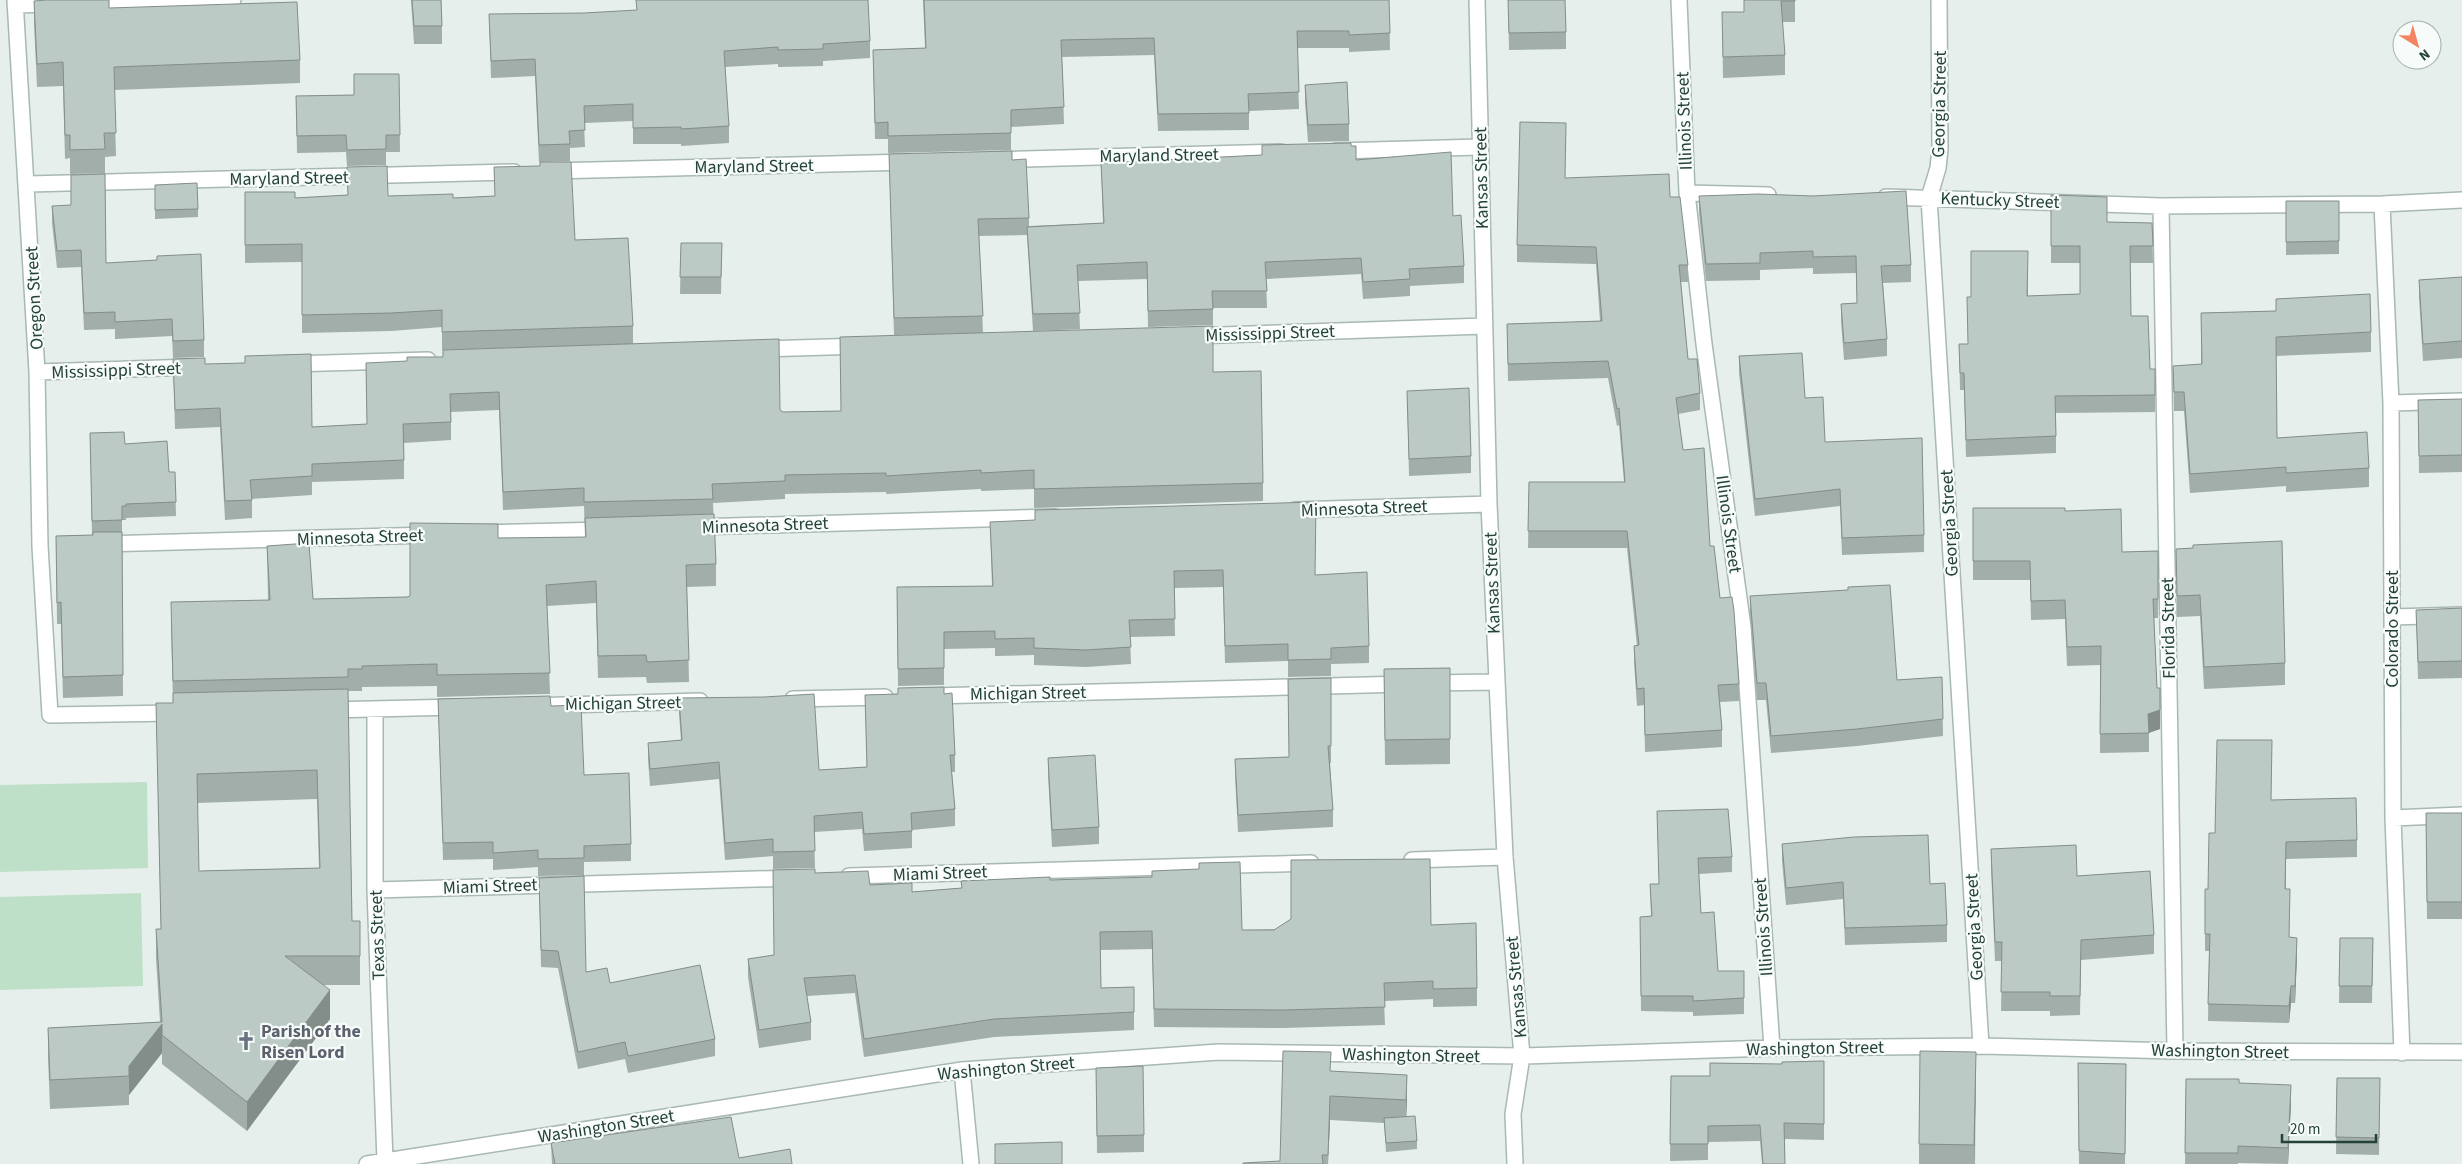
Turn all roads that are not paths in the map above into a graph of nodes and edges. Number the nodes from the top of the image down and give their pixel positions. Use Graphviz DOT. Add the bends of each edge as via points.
graph roads {
  1 [pos="233,0"];
  2 [pos="1478,0"];
  3 [pos="1679,0"];
  4 [pos="1939,0"];
  5 [pos="15,3"];
  6 [pos="1480,147"];
  7 [pos="1321,151"];
  8 [pos="1301,152"];
  9 [pos="973,160"];
  10 [pos="923,161"];
  11 [pos="28,184"];
  12 [pos="1687,193"];
  13 [pos="1784,195"];
  14 [pos="1871,197"];
  15 [pos="1929,198"];
  16 [pos="2462,200"];
  17 [pos="2382,204"];
  18 [pos="2161,206"];
  19 [pos="1484,326"];
  20 [pos="1174,336"];
  21 [pos="875,346"];
  22 [pos="746,350"];
  23 [pos="446,359"];
  24 [pos="277,365"];
  25 [pos="207,367"];
  26 [pos="38,372"];
  27 [pos="2462,401"];
  28 [pos="2391,403"];
  29 [pos="1489,504"];
  30 [pos="1279,510"];
  31 [pos="1069,516"];
  32 [pos="680,528"];
  33 [pos="620,529"];
  34 [pos="460,534"];
  35 [pos="440,535"];
  36 [pos="90,545"];
  37 [pos="2462,615"];
  38 [pos="2392,617"];
  39 [pos="1496,682"];
  40 [pos="901,696"];
  41 [pos="921,696"];
  42 [pos="782,699"];
  43 [pos="712,701"];
  44 [pos="514,706"];
  45 [pos="474,707"];
  46 [pos="375,709"];
  47 [pos="316,710"];
  48 [pos="188,713"];
  49 [pos="2462,815"];
  50 [pos="2393,818"];
  51 [pos="1505,857"];
  52 [pos="1396,860"];
  53 [pos="1327,862"];
  54 [pos="831,876"];
  55 [pos="811,877"];
  56 [pos="375,890"];
  57 [pos="1981,1046"];
  58 [pos="1772,1048"];
  59 [pos="2175,1051"];
  60 [pos="2462,1052"];
  61 [pos="2402,1053"];
  62 [pos="1522,1056"];
  63 [pos="962,1070"];
  64 [pos="385,1161"];
  65 [pos="367,1164"];
  66 [pos="970,1164"];
  67 [pos="1515,1164"];
  1 -- 5 [label="street"];
  2 -- 6 [label="street, Kansas Street"];
  3 -- 12 [label="street, Illinois Street"];
  4 -- 15 [label="street, Georgia Street" via="1940,149"];
  5 -- 11 [label="street, Oregon Street"];
  6 -- 7 [label="street"];
  6 -- 19 [label="street, Kansas Street"];
  8 -- 9 [label="street, Maryland Street"];
  10 -- 11 [label="street, Maryland Street"];
  11 -- 26 [label="street, Oregon Street"];
  12 -- 13 [label="street"];
  12 -- 58 [label="street, Illinois Street" via="1743,627"];
  14 -- 15 [label="street, Kentucky Street"];
  15 -- 18 [label="street, Kentucky Street"];
  15 -- 57 [label="street, Georgia Street"];
  16 -- 17 [label="street, Kentucky Street"];
  17 -- 18 [label="street, Kentucky Street"];
  17 -- 28 [label="street, Colorado Street"];
  18 -- 59 [label="street, Florida Street"];
  19 -- 20 [label="street, Mississippi Street"];
  19 -- 29 [label="street, Kansas Street"];
  21 -- 22 [label="street"];
  23 -- 24 [label="street"];
  25 -- 26 [label="street, Mississippi Street"];
  26 -- 48 [label="street, Oregon Street" via="50,715"];
  27 -- 28 [label="street"];
  28 -- 38 [label="street, Colorado Street"];
  29 -- 30 [label="street, Minnesota Street"];
  29 -- 39 [label="street, Kansas Street"];
  31 -- 32 [label="street, Minnesota Street"];
  33 -- 34 [label="street"];
  35 -- 36 [label="street, Minnesota Street"];
  37 -- 38 [label="street"];
  38 -- 50 [label="street, Colorado Street"];
  39 -- 41 [label="street, Michigan Street"];
  39 -- 51 [label="street, Kansas Street"];
  40 -- 42 [label="street"];
  43 -- 44 [label="street, Michigan Street"];
  45 -- 46 [label="street"];
  46 -- 47 [label="street"];
  46 -- 56 [label="street, Texas Street"];
  49 -- 50 [label="street"];
  50 -- 61 [label="street, Colorado Street"];
  51 -- 52 [label="street"];
  51 -- 62 [label="street, Kansas Street"];
  53 -- 54 [label="street, Miami Street"];
  55 -- 56 [label="street, Miami Street"];
  56 -- 64 [label="street, Texas Street"];
  57 -- 58 [label="street, Washington Street"];
  57 -- 59 [label="street, Washington Street"];
  58 -- 62 [label="street, Washington Street"];
  59 -- 61 [label="street, Washington Street"];
  60 -- 61 [label="street, Washington Street"];
  62 -- 63 [label="street, Washington Street" via="1219,1052"];
  62 -- 67 [label="street, Kansas Street" via="1513,1114"];
  63 -- 64 [label="street, Washington Street"];
  63 -- 66 [label="street"];
  64 -- 65 [label="street, Washington Street"];
}
